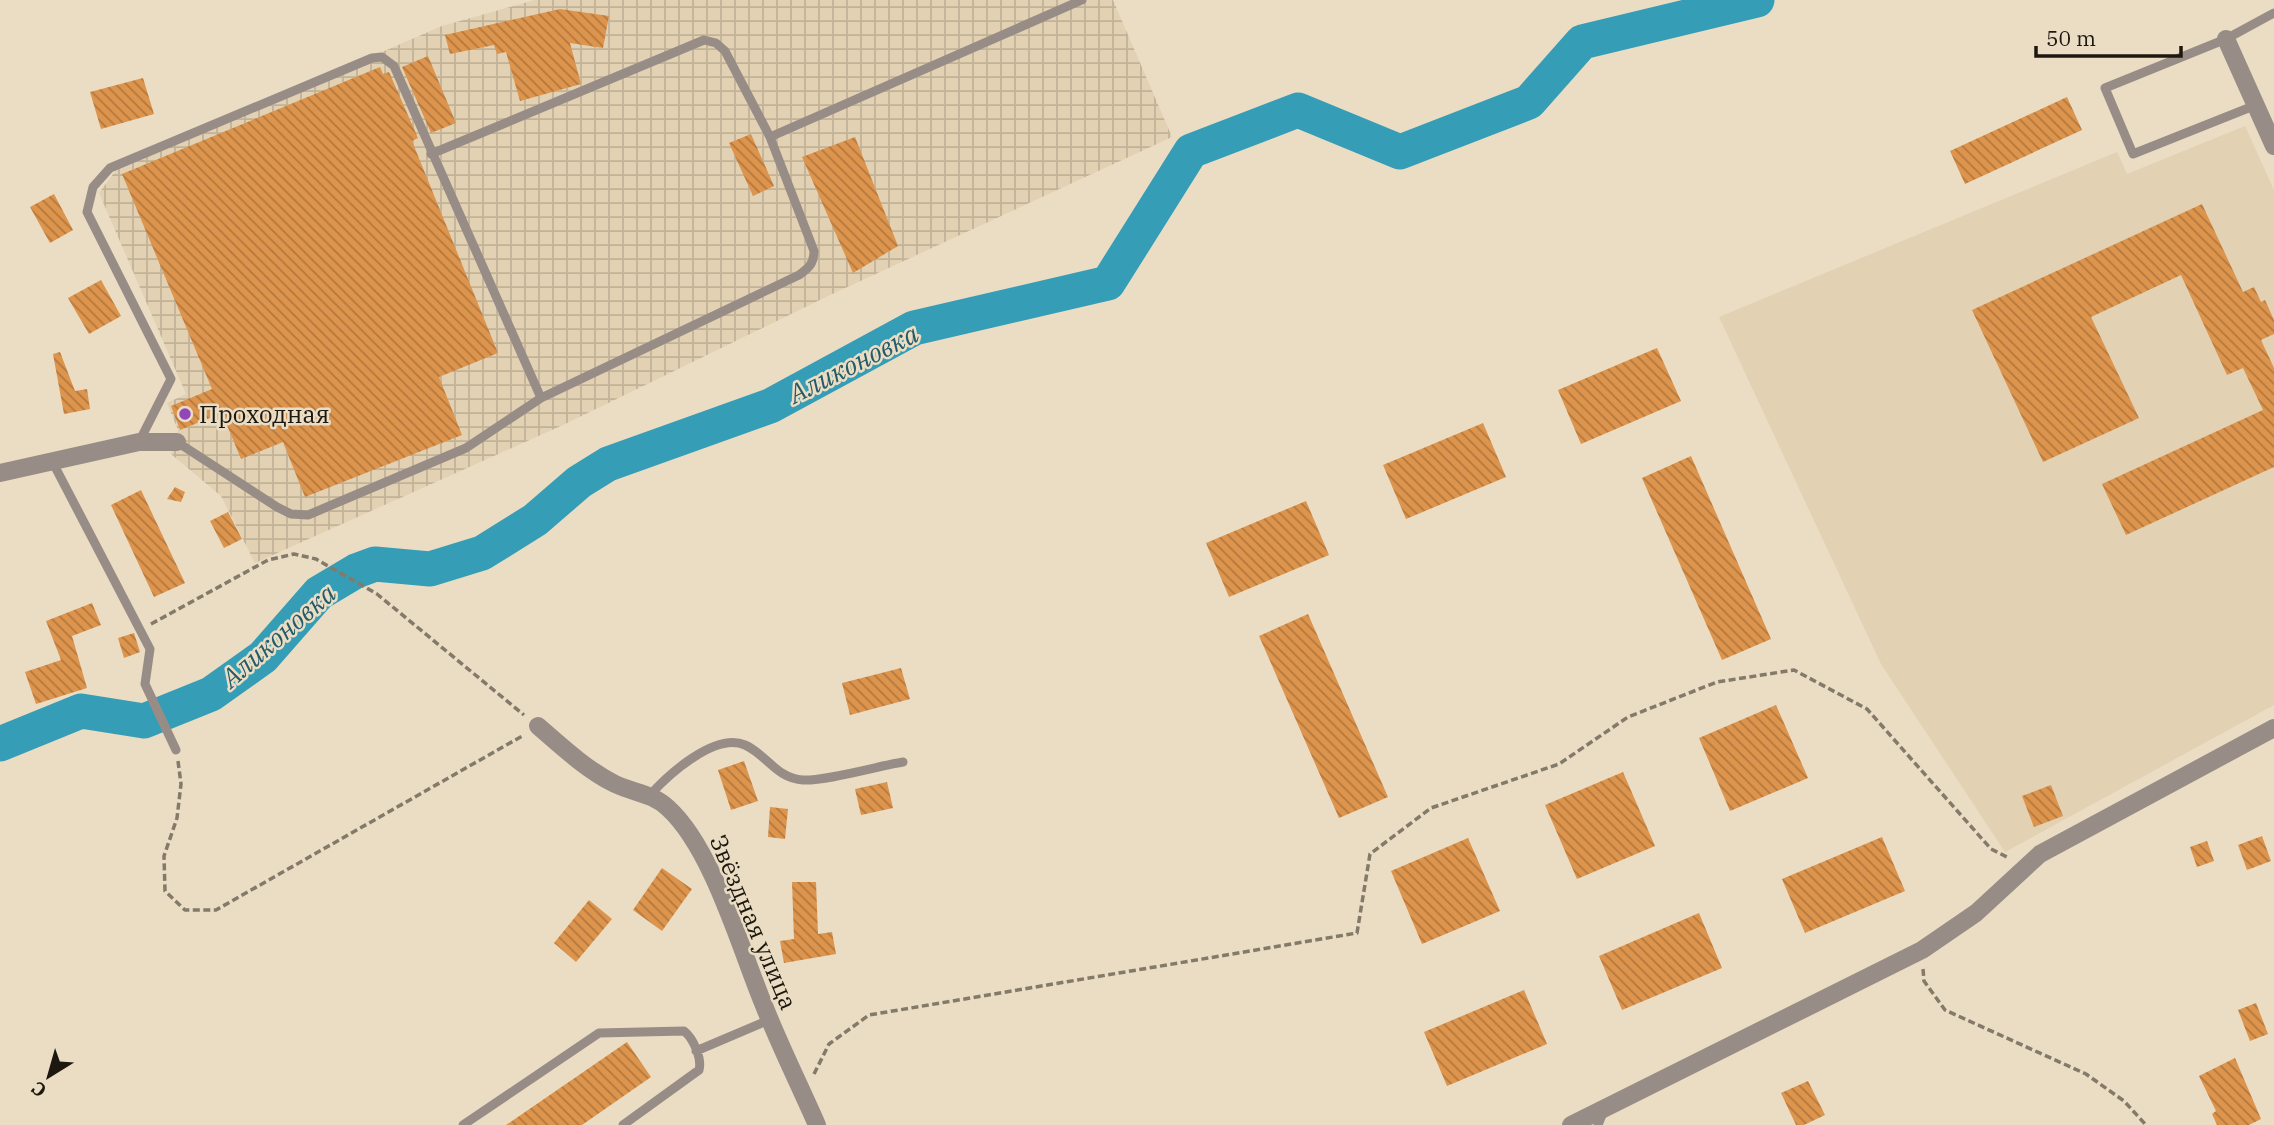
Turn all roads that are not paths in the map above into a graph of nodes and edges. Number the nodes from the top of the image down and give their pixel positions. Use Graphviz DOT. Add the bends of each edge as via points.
graph roads {
  1 [pos="1082,0"];
  2 [pos="2274,13"];
  3 [pos="2226,39"];
  4 [pos="2256,105"];
  5 [pos="770,137"];
  6 [pos="2274,146"];
  7 [pos="432,154"];
  8 [pos="541,398"];
  9 [pos="139,442"];
  10 [pos="177,442"];
  11 [pos="52,461"];
  12 [pos="0,473"];
  13 [pos="538,726"];
  14 [pos="2274,727"];
  15 [pos="176,750"];
  16 [pos="904,762"];
  17 [pos="650,795"];
  18 [pos="769,1020"];
  19 [pos="696,1051"];
  20 [pos="1601,1117"];
  21 [pos="464,1125"];
  22 [pos="623,1125"];
  23 [pos="817,1125"];
  24 [pos="1571,1125"];
  1 -- 5 [label="lane"];
  2 -- 3 [label="lane"];
  3 -- 4 [label="street"];
  3 -- 4 [label="lane" via="2105,88 2133,154"];
  4 -- 6 [label="street"];
  5 -- 7 [label="lane" via="725,51 704,40"];
  5 -- 8 [label="lane" via="814,251 809,269"];
  7 -- 8 [label="lane"];
  7 -- 9 [label="lane" via="394,66 382,57 110,168 101,176 87,212 170,379"];
  8 -- 10 [label="lane" via="466,448 307,515 277,507"];
  9 -- 10 [label="street"];
  9 -- 11 [label="street"];
  11 -- 12 [label="street"];
  11 -- 15 [label="lane" via="150,649 145,684"];
  13 -- 17 [label="street, Звёздная улица" via="615,784"];
  14 -- 20 [label="street" via="2040,854 1976,913 1922,950"];
  16 -- 17 [label="lane" via="803,780 782,774 744,744 724,743 667,776"];
  17 -- 18 [label="street, Звёздная улица" via="688,831 704,861"];
  18 -- 19 [label="lane"];
  18 -- 23 [label="street, Звёздная улица"];
  19 -- 21 [label="lane" via="684,1031 598,1033"];
  19 -- 22 [label="lane" via="701,1065 695,1074"];
  20 -- 24 [label="street"];
}
